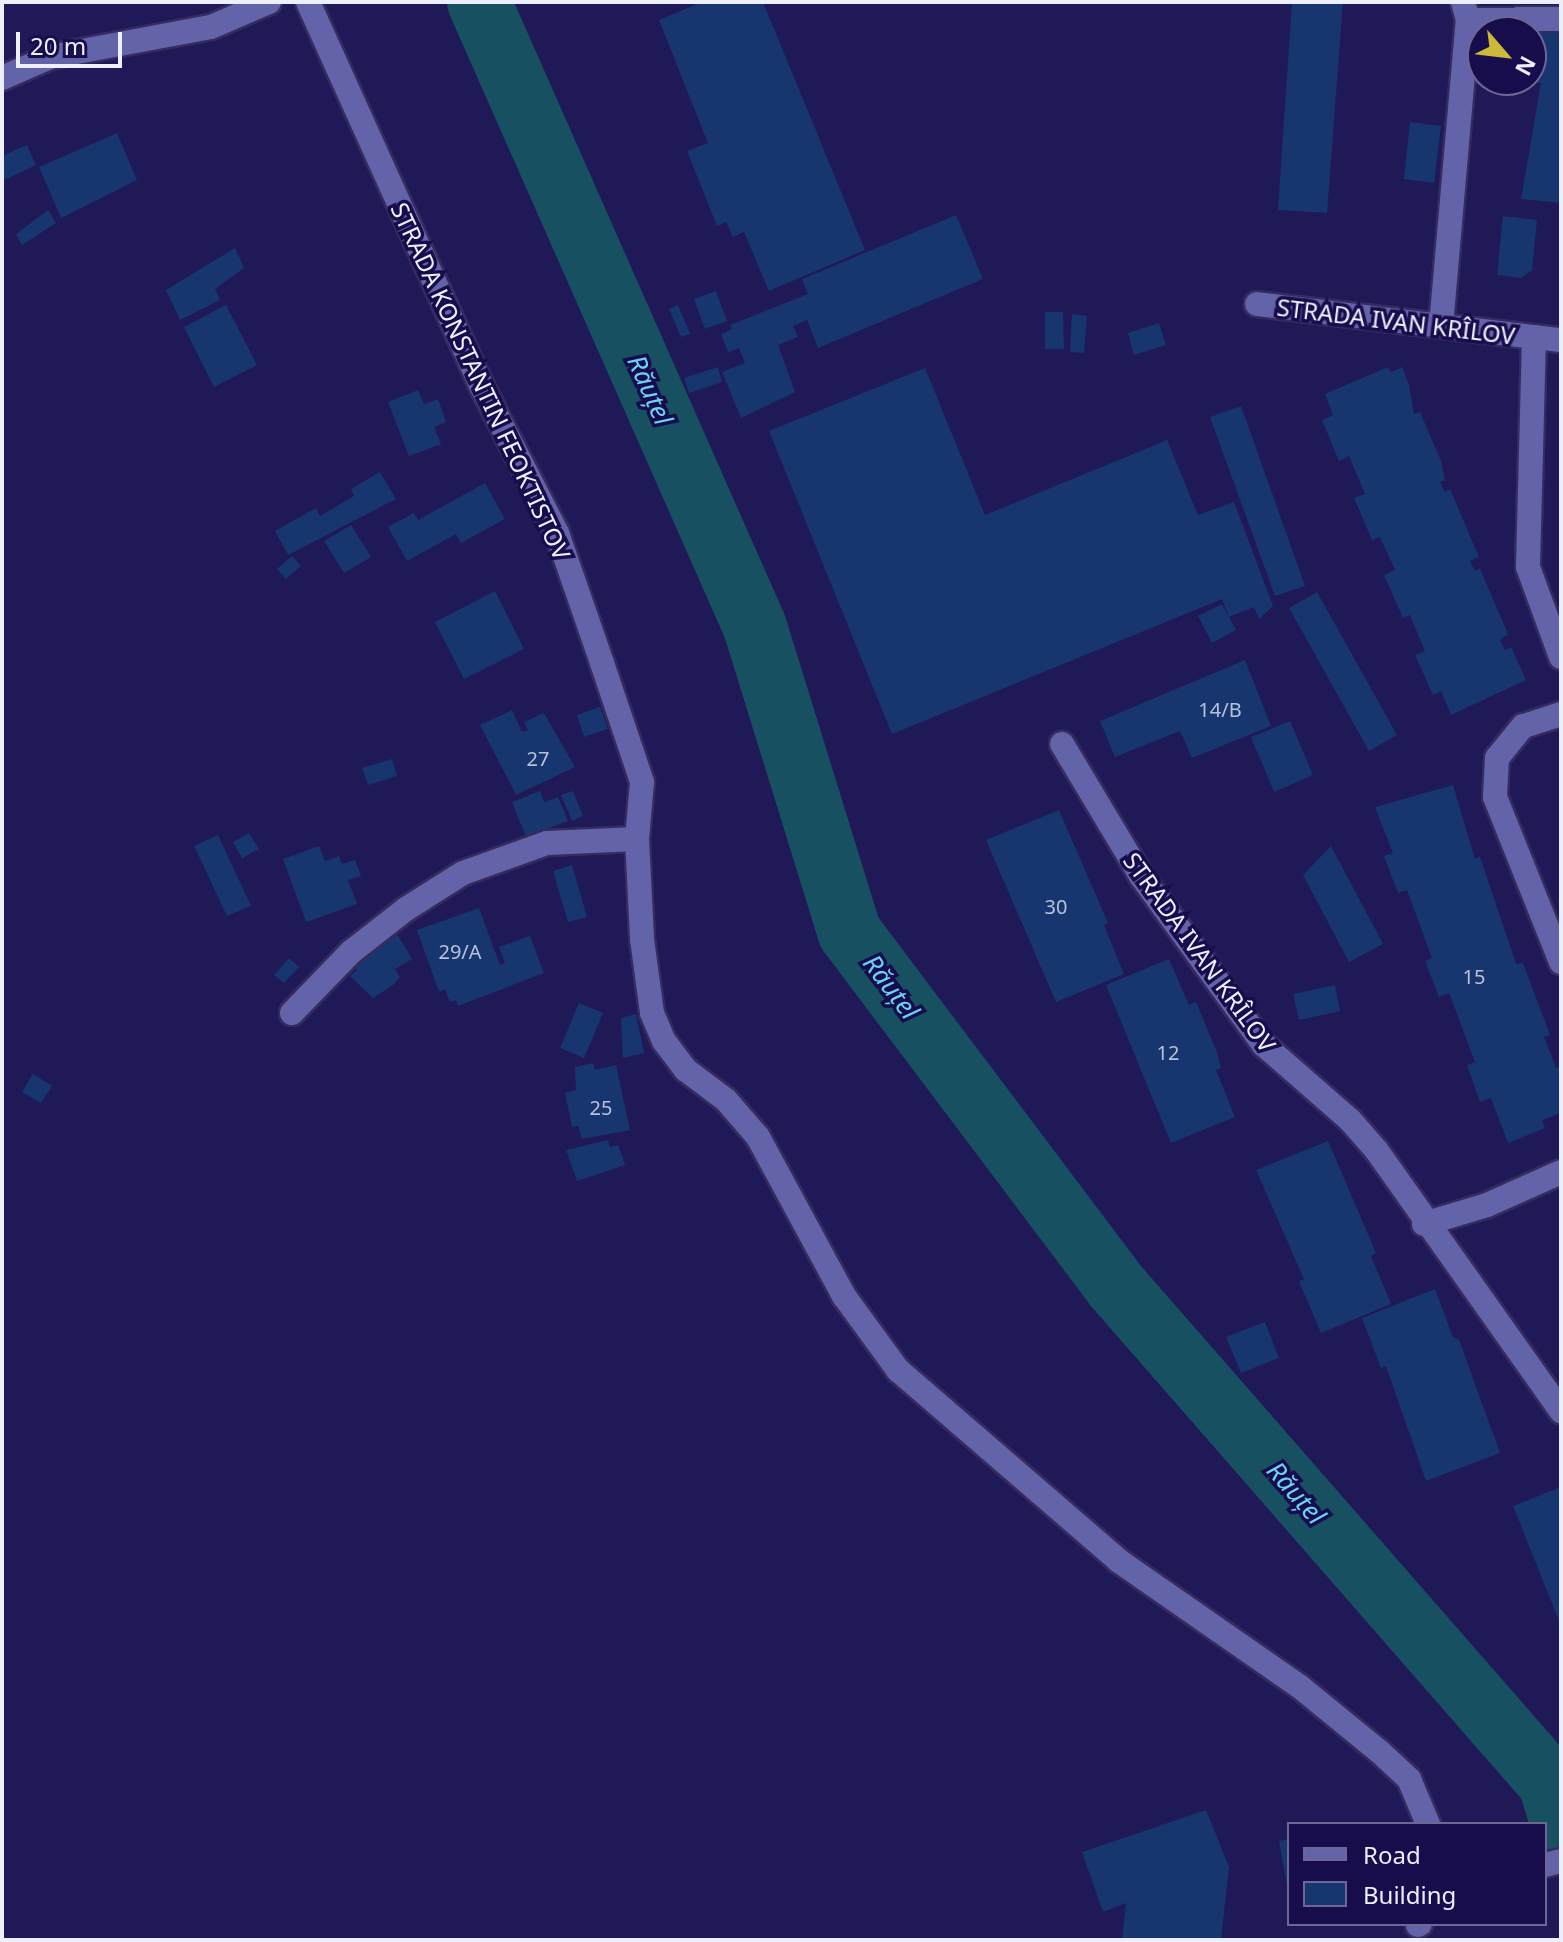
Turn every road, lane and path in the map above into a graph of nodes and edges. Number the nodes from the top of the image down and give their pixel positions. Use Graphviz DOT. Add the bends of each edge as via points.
graph roads {
  1 [pos="269,2"];
  2 [pos="308,2"];
  3 [pos="1465,11"];
  4 [pos="1561,19"];
  5 [pos="2,78"];
  6 [pos="1257,304"];
  7 [pos="1441,326"];
  8 [pos="1534,337"];
  9 [pos="1561,340"];
  10 [pos="1561,657"];
  11 [pos="1561,714"];
  12 [pos="1062,744"];
  13 [pos="637,839"];
  14 [pos="1561,962"];
  15 [pos="292,1013"];
  16 [pos="1561,1172"];
  17 [pos="1424,1224"];
  18 [pos="1561,1411"];
  19 [pos="1427,1822"];
  1 -- 5 [label="street" via="211,27 50,57"];
  2 -- 13 [label="street, STRADA KONSTANTIN FEOKTISTOV" via="475,373 557,533 642,782"];
  3 -- 4 [label="street"];
  3 -- 7 [label="street"];
  6 -- 7 [label="street, STRADA IVAN KRÎLOV"];
  7 -- 8 [label="street, STRADA IVAN KRÎLOV"];
  8 -- 9 [label="street, STRADA IVAN KRÎLOV"];
  8 -- 10 [label="street, STRADA IVAN KRÎLOV" via="1528,567"];
  11 -- 14 [label="street" via="1523,726 1497,758 1495,797"];
  12 -- 17 [label="street, STRADA IVAN KRÎLOV" via="1141,876 1264,1045 1350,1120"];
  13 -- 15 [label="street" via="547,843 463,873 351,952"];
  13 -- 19 [label="street, STRADA KONSTANTIN FEOKTISTOV" via="647,981 664,1041 686,1070 726,1100 758,1137 875,1345 937,1409 1119,1561 1299,1686 1380,1752 1409,1779"];
  16 -- 17 [label="street" via="1487,1205"];
  17 -- 18 [label="street, STRADA IVAN KRÎLOV"];
}
